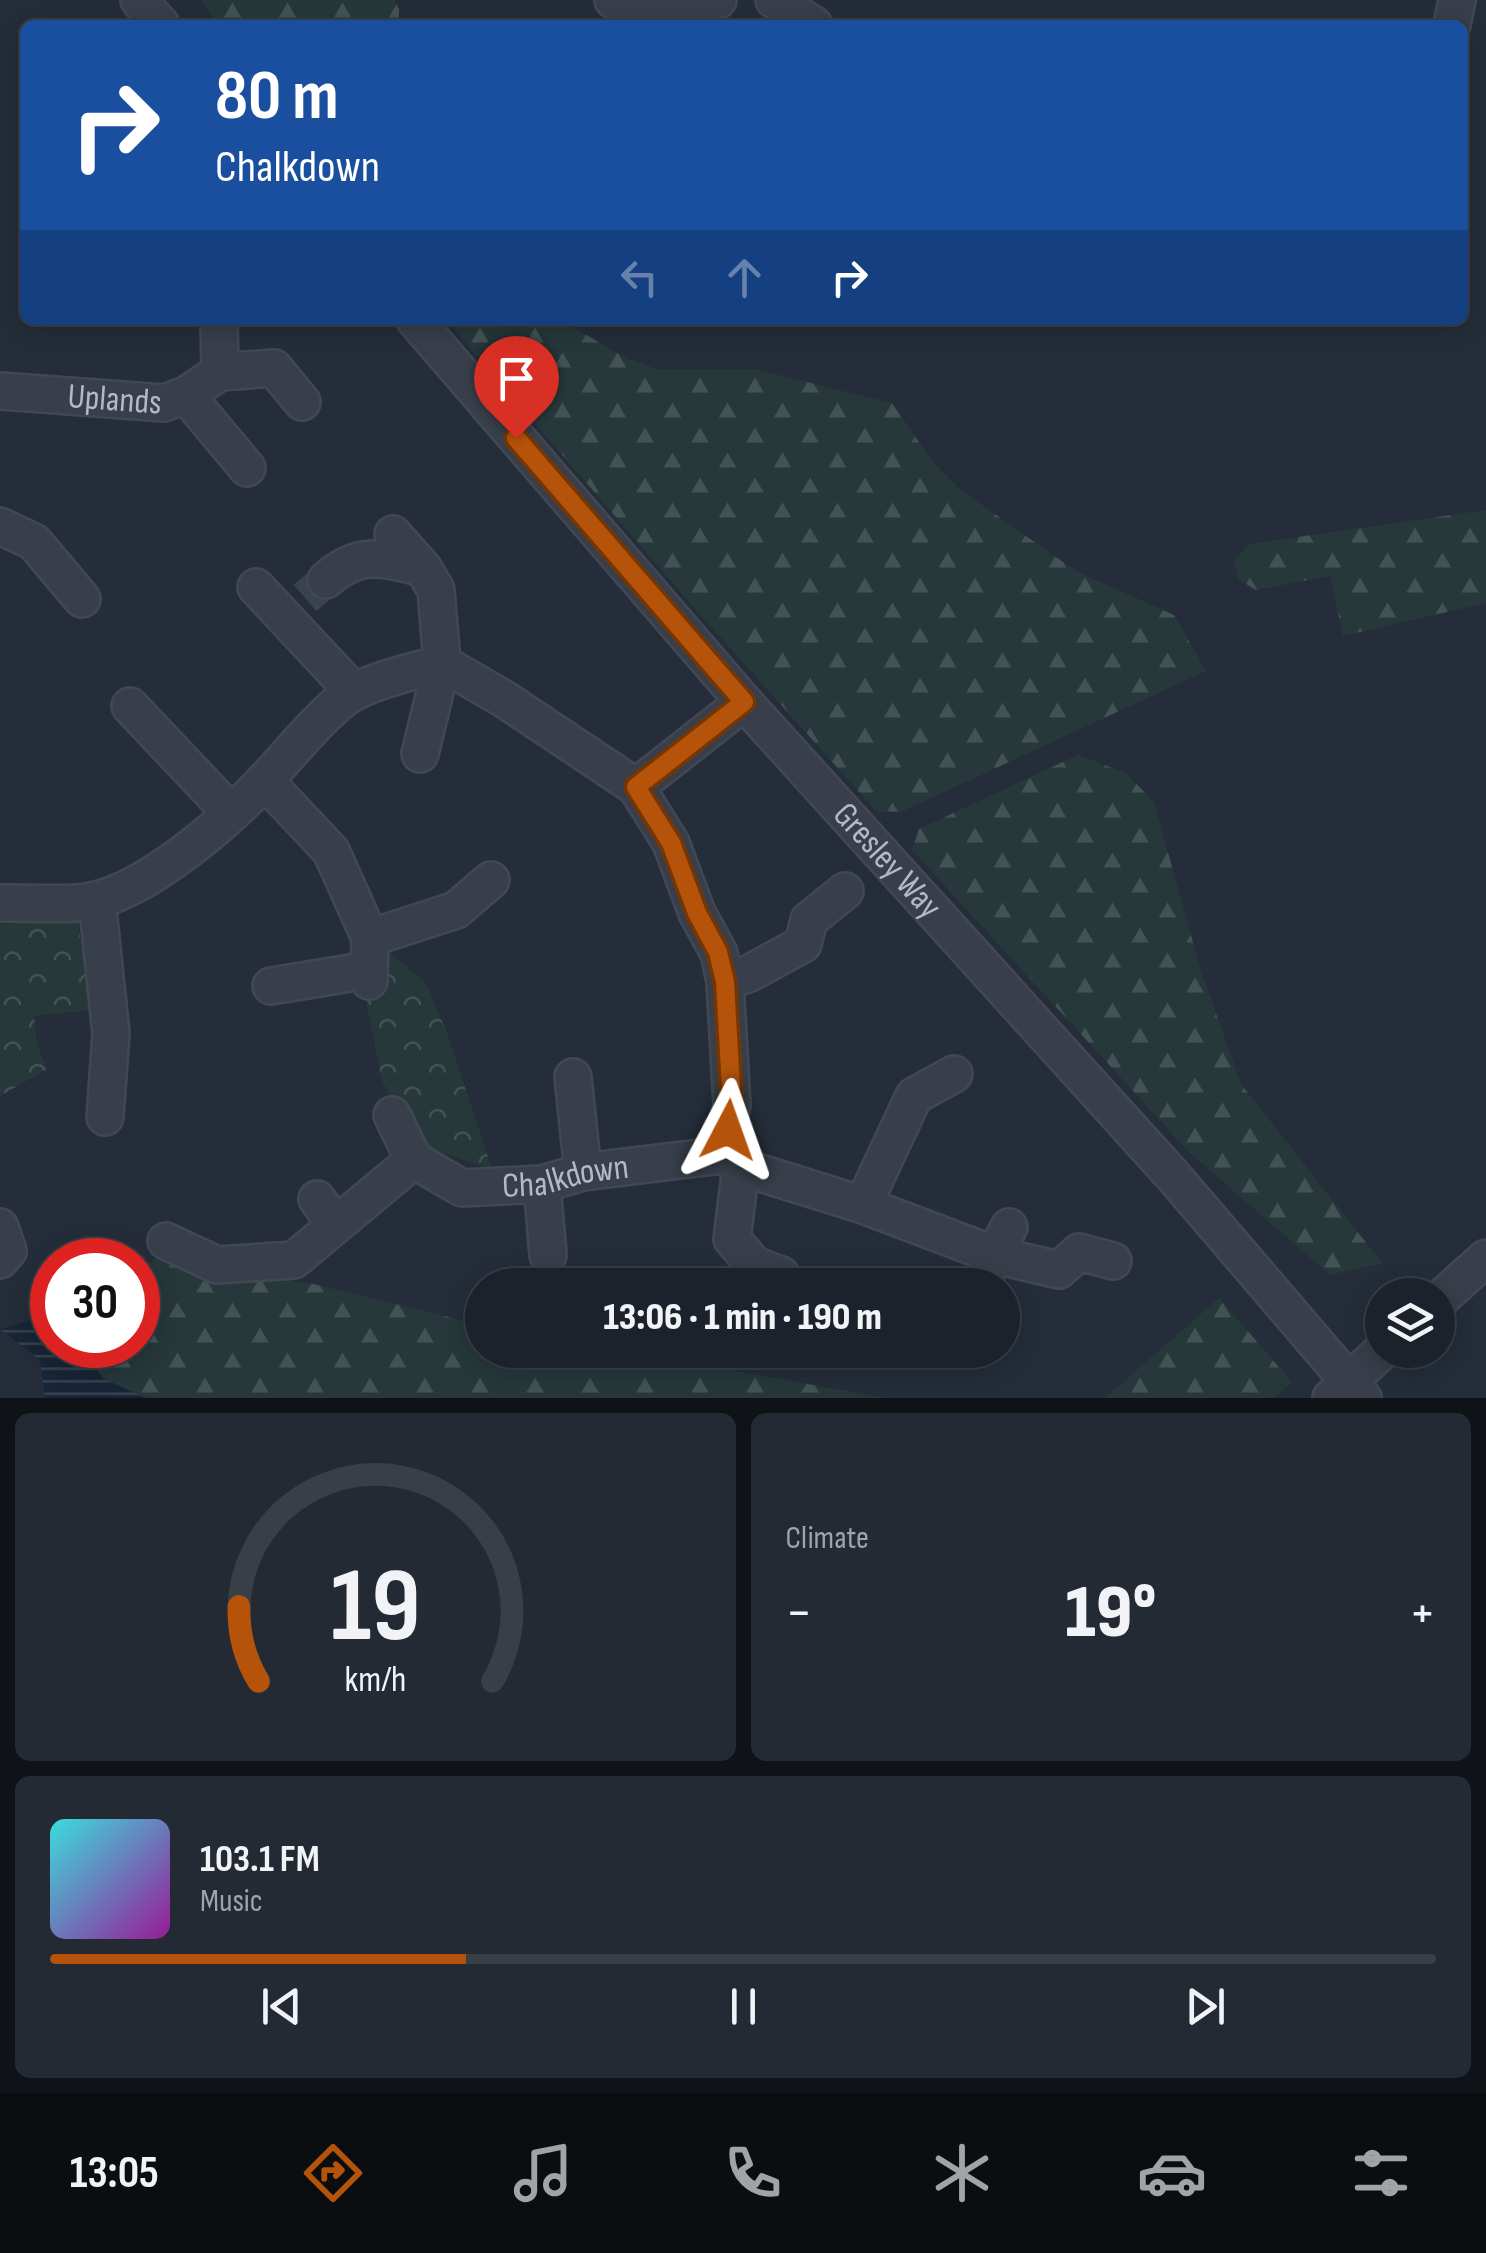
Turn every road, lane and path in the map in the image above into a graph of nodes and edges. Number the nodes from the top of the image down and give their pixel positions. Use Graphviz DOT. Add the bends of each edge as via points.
graph roads {
  1 [pos="139,0"];
  2 [pos="613,0"];
  3 [pos="718,0"];
  4 [pos="774,0"];
  5 [pos="661,14"];
  6 [pos="157,20"];
  7 [pos="806,20"];
  8 [pos="219,325"];
  9 [pos="419,325"];
  10 [pos="220,372"];
  11 [pos="0,391"];
  12 [pos="186,395"];
  13 [pos="302,402"];
  14 [pos="248,468"];
  15 [pos="0,526"];
  16 [pos="393,534"];
  17 [pos="423,568"];
  18 [pos="256,586"];
  19 [pos="305,598"];
  20 [pos="82,599"];
  21 [pos="442,663"];
  22 [pos="354,692"];
  23 [pos="744,702"];
  24 [pos="130,706"];
  25 [pos="420,754"];
  26 [pos="265,781"];
  27 [pos="636,787"];
  28 [pos="231,813"];
  29 [pos="492,880"];
  30 [pos="845,892"];
  31 [pos="97,900"];
  32 [pos="0,903"];
  33 [pos="377,955"];
  34 [pos="725,982"];
  35 [pos="271,986"];
  36 [pos="954,1074"];
  37 [pos="573,1077"];
  38 [pos="392,1115"];
  39 [pos="105,1117"];
  40 [pos="414,1160"];
  41 [pos="732,1161"];
  42 [pos="583,1172"];
  43 [pos="542,1184"];
  44 [pos="863,1205"];
  45 [pos="166,1242"];
  46 [pos="995,1255"];
  47 [pos="548,1256"];
  48 [pos="1486,1258"];
  49 [pos="1113,1261"];
  50 [pos="762,1268"];
  51 [pos="1455,1286"];
  52 [pos="1368,1368"];
  53 [pos="1348,1393"];
  1 -- 6 [label="street"];
  2 -- 5 [label="street"];
  3 -- 5 [label="street"];
  4 -- 7 [label="street"];
  8 -- 10 [label="street"];
  9 -- 23 [label="street, Gresley Way"];
  10 -- 12 [label="street, Uplands"];
  10 -- 13 [label="street" via="274,368"];
  11 -- 12 [label="street, Uplands" via="152,404"];
  12 -- 14 [label="street"];
  15 -- 20 [label="street" via="34,542"];
  16 -- 17 [label="street"];
  17 -- 19 [label="street" via="385,559 351,561"];
  17 -- 21 [label="street" via="436,590"];
  18 -- 19 [label="street"];
  19 -- 22 [label="street"];
  21 -- 22 [label="street"];
  21 -- 25 [label="street"];
  21 -- 27 [label="street"];
  22 -- 26 [label="street"];
  23 -- 27 [label="street"];
  23 -- 53 [label="street, Gresley Way" via="1174,1177"];
  24 -- 28 [label="street"];
  26 -- 28 [label="street"];
  26 -- 33 [label="street" via="331,851"];
  27 -- 34 [label="street" via="671,843"];
  28 -- 31 [label="street" via="170,863"];
  29 -- 33 [label="street" via="456,910"];
  30 -- 34 [label="street" via="809,920 804,944"];
  31 -- 32 [label="street"];
  31 -- 39 [label="street" via="111,1034"];
  33 -- 35 [label="street"];
  34 -- 41 [label="street"];
  36 -- 44 [label="street" via="904,1099"];
  37 -- 42 [label="street"];
  38 -- 40 [label="street"];
  40 -- 43 [label="street, Chalkdown" via="462,1188"];
  40 -- 45 [label="street" via="374,1196 326,1211 294,1260 217,1265"];
  41 -- 42 [label="street, Chalkdown"];
  41 -- 44 [label="street, Chalkdown"];
  41 -- 50 [label="street" via="732,1239"];
  42 -- 43 [label="street, Chalkdown"];
  43 -- 47 [label="street"];
  44 -- 46 [label="street, Chalkdown"];
  46 -- 49 [label="street, Chalkdown" via="1059,1270 1079,1252"];
  48 -- 51 [label="street"];
  52 -- 53 [label="street"];
}
